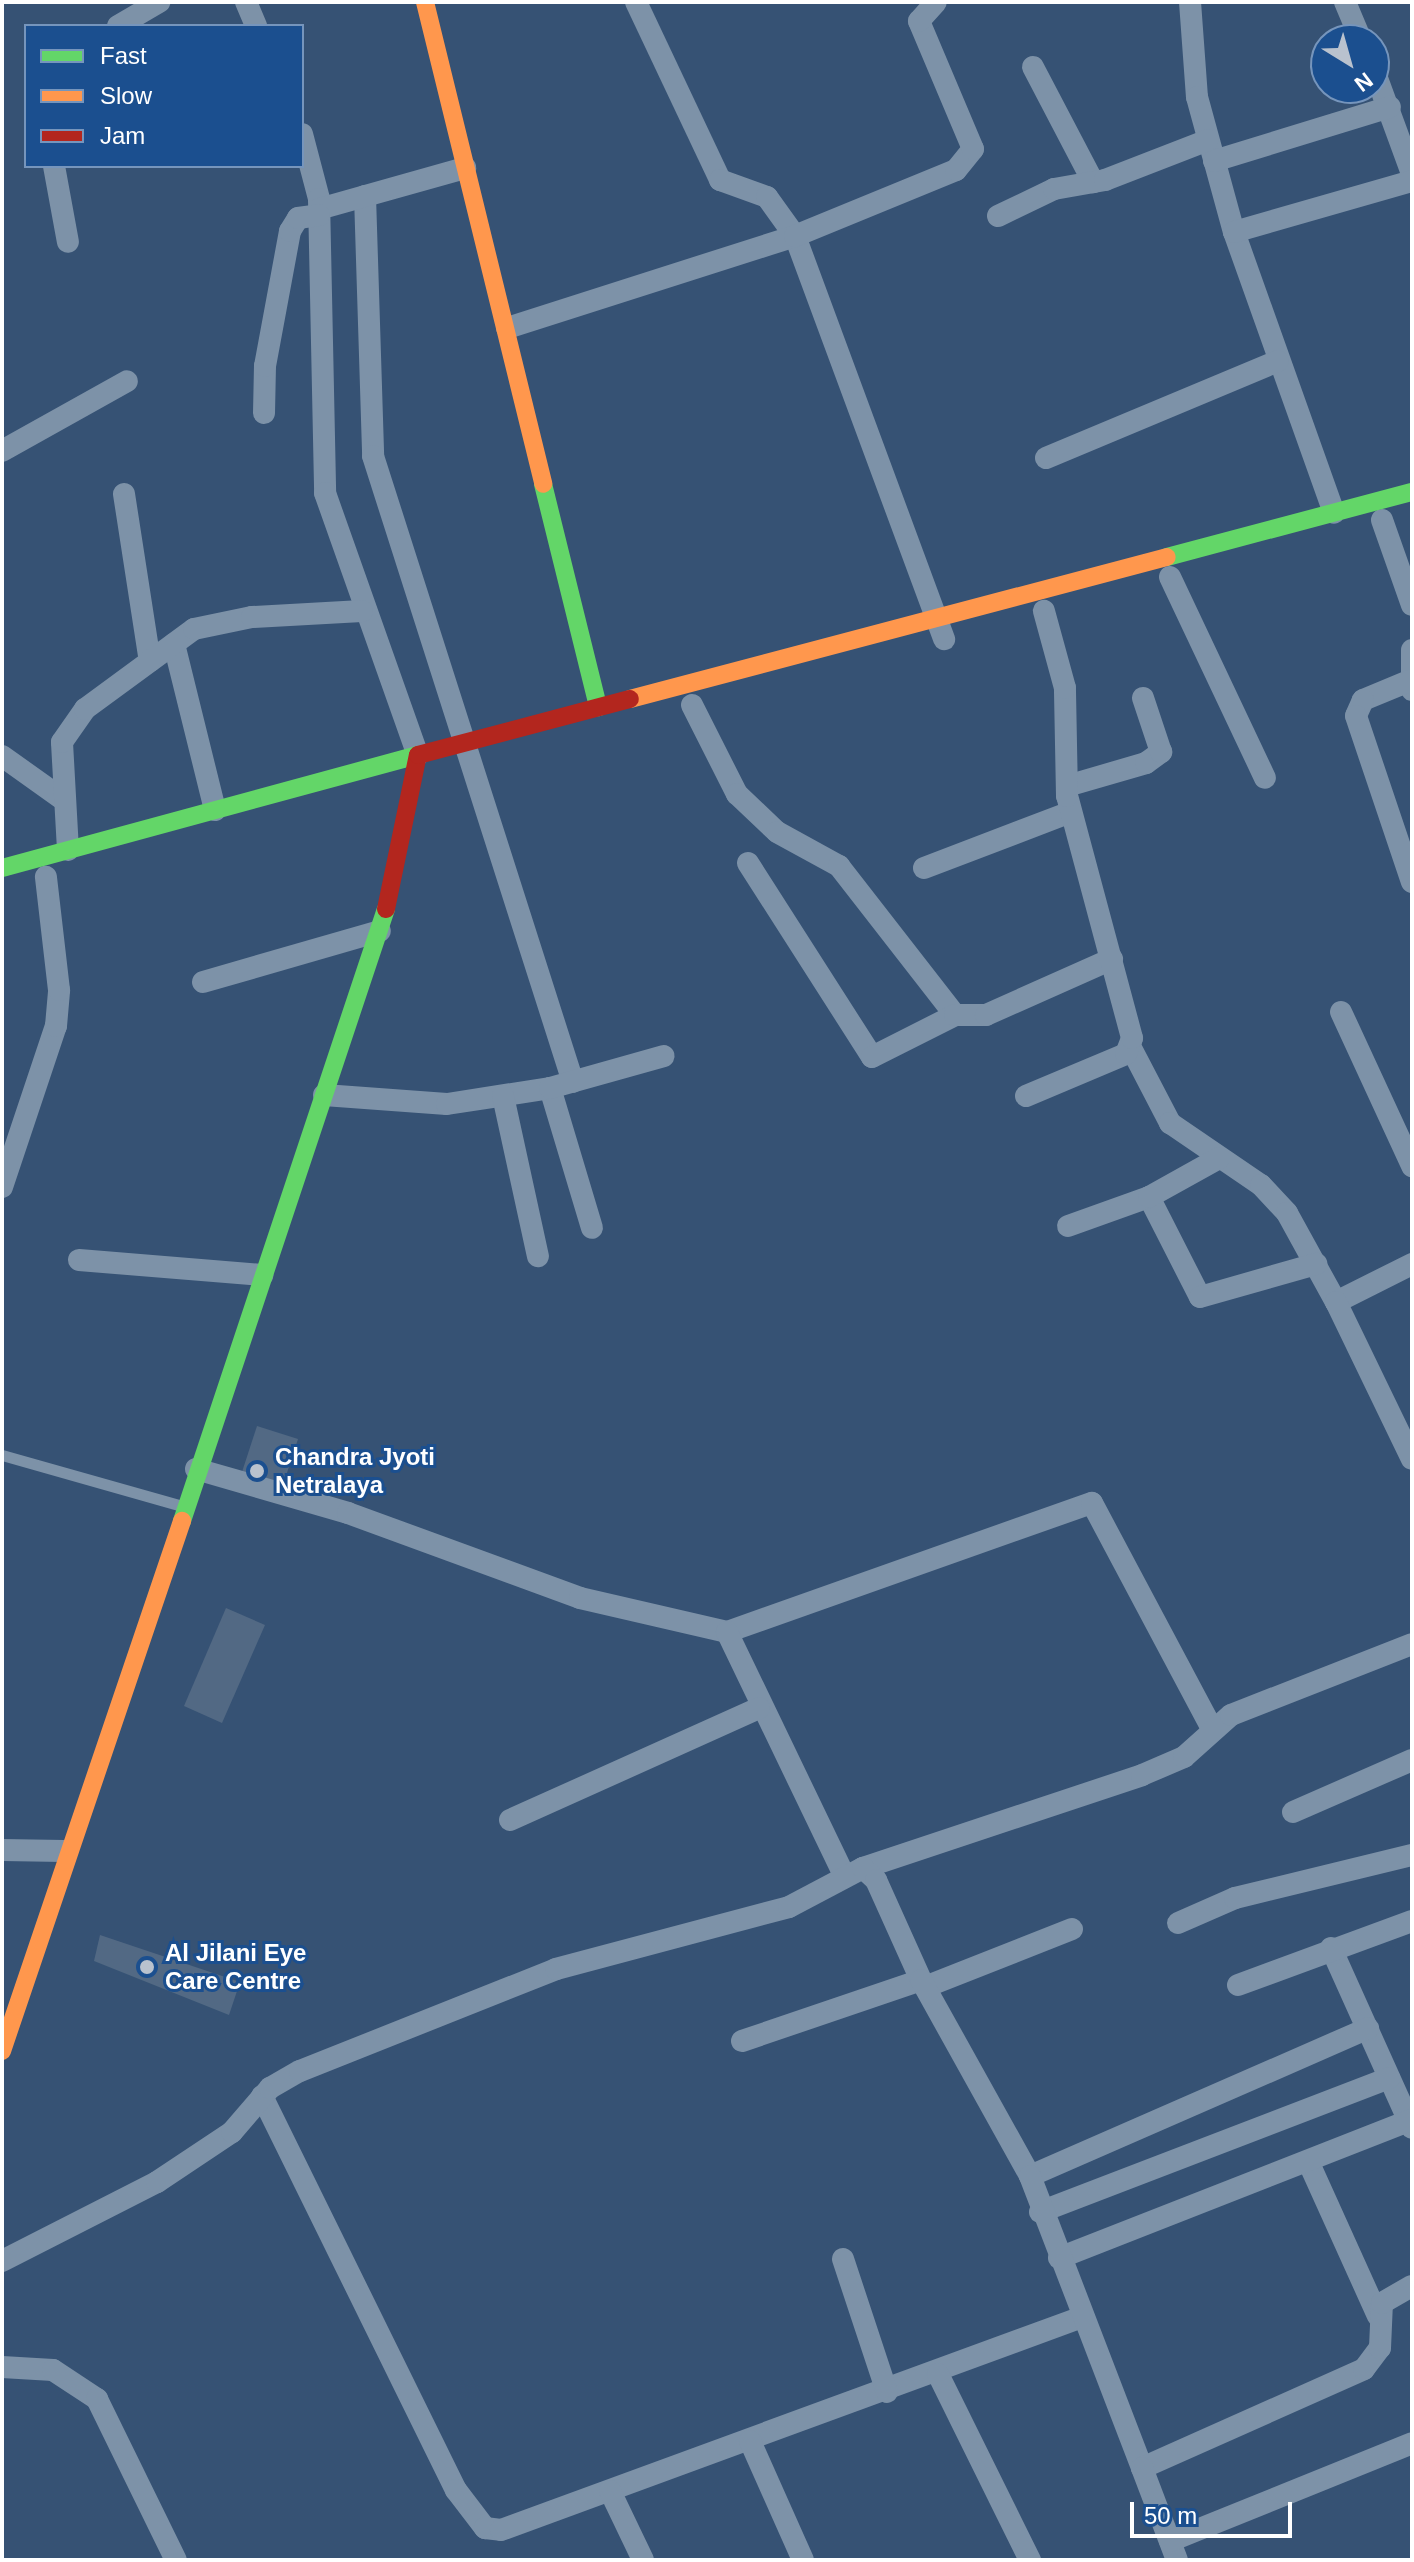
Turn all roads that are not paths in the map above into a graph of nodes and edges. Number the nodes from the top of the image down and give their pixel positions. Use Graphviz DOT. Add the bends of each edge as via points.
graph roads {
  1 [pos="159,2"];
  2 [pos="246,2"];
  3 [pos="425,2"];
  4 [pos="636,2"];
  5 [pos="936,2"];
  6 [pos="1190,2"];
  7 [pos="1345,2"];
  8 [pos="121,24"];
  9 [pos="255,24"];
  10 [pos="1354,24"];
  11 [pos="1033,67"];
  12 [pos="1389,104"];
  13 [pos="1390,107"];
  14 [pos="304,139"];
  15 [pos="1406,139"];
  16 [pos="1211,151"];
  17 [pos="54,168"];
  18 [pos="465,168"];
  19 [pos="1412,174"];
  20 [pos="1412,181"];
  21 [pos="1093,182"];
  22 [pos="365,196"];
  23 [pos="319,212"];
  24 [pos="998,216"];
  25 [pos="1234,232"];
  26 [pos="795,236"];
  27 [pos="68,242"];
  28 [pos="507,328"];
  29 [pos="1278,361"];
  30 [pos="127,381"];
  31 [pos="264,413"];
  32 [pos="2,451"];
  33 [pos="1046,458"];
  34 [pos="1412,492"];
  35 [pos="124,494"];
  36 [pos="1412,512"];
  37 [pos="1334,513"];
  38 [pos="1382,520"];
  39 [pos="1170,577"];
  40 [pos="1412,605"];
  41 [pos="362,611"];
  42 [pos="1044,611"];
  43 [pos="941,629"];
  44 [pos="174,644"];
  45 [pos="916,646"];
  46 [pos="1412,650"];
  47 [pos="150,661"];
  48 [pos="1410,685"];
  49 [pos="738,693"];
  50 [pos="1143,698"];
  51 [pos="692,705"];
  52 [pos="598,707"];
  53 [pos="471,751"];
  54 [pos="2,756"];
  55 [pos="416,766"];
  56 [pos="1265,778"];
  57 [pos="1067,786"];
  58 [pos="61,798"];
  59 [pos="215,810"];
  60 [pos="1071,812"];
  61 [pos="68,850"];
  62 [pos="748,863"];
  63 [pos="2,868"];
  64 [pos="924,868"];
  65 [pos="46,877"];
  66 [pos="1412,882"];
  67 [pos="2,889"];
  68 [pos="380,931"];
  69 [pos="1112,959"];
  70 [pos="203,982"];
  71 [pos="1341,1012"];
  72 [pos="955,1015"];
  73 [pos="1131,1048"];
  74 [pos="664,1056"];
  75 [pos="573,1082"];
  76 [pos="550,1088"];
  77 [pos="324,1095"];
  78 [pos="503,1096"];
  79 [pos="1026,1096"];
  80 [pos="1219,1158"];
  81 [pos="1412,1166"];
  82 [pos="2,1187"];
  83 [pos="1149,1197"];
  84 [pos="1068,1226"];
  85 [pos="592,1228"];
  86 [pos="538,1256"];
  87 [pos="79,1260"];
  88 [pos="1316,1264"];
  89 [pos="1412,1264"];
  90 [pos="262,1275"];
  91 [pos="1336,1302"];
  92 [pos="2,1455"];
  93 [pos="1412,1459"];
  94 [pos="196,1469"];
  95 [pos="184,1506"];
  96 [pos="727,1632"];
  97 [pos="1412,1644"];
  98 [pos="759,1708"];
  99 [pos="1212,1729"];
  100 [pos="1412,1760"];
  101 [pos="1293,1812"];
  102 [pos="510,1820"];
  103 [pos="2,1850"];
  104 [pos="64,1851"];
  105 [pos="1412,1855"];
  106 [pos="853,1872"];
  107 [pos="1412,1921"];
  108 [pos="1178,1923"];
  109 [pos="1072,1929"];
  110 [pos="1331,1948"];
  111 [pos="923,1983"];
  112 [pos="1238,1985"];
  113 [pos="1368,2028"];
  114 [pos="742,2041"];
  115 [pos="2,2051"];
  116 [pos="1389,2078"];
  117 [pos="262,2096"];
  118 [pos="1410,2125"];
  119 [pos="1308,2161"];
  120 [pos="1030,2176"];
  121 [pos="1040,2212"];
  122 [pos="1059,2258"];
  123 [pos="843,2259"];
  124 [pos="2,2261"];
  125 [pos="1412,2286"];
  126 [pos="1378,2316"];
  127 [pos="1082,2317"];
  128 [pos="2,2367"];
  129 [pos="938,2374"];
  130 [pos="887,2392"];
  131 [pos="750,2441"];
  132 [pos="1412,2443"];
  133 [pos="1142,2468"];
  134 [pos="610,2491"];
  135 [pos="1174,2555"];
  136 [pos="176,2560"];
  137 [pos="643,2560"];
  138 [pos="803,2560"];
  139 [pos="1030,2560"];
  1 -- 8 [label="street"];
  2 -- 9 [label="street"];
  3 -- 18 [label="main road"];
  4 -- 26 [label="street" via="720,180 767,197"];
  5 -- 26 [label="street" via="924,10 921,34 968,137 969,159"];
  6 -- 16 [label="street"];
  7 -- 10 [label="street"];
  11 -- 21 [label="street"];
  12 -- 13 [label="street"];
  13 -- 15 [label="street"];
  13 -- 16 [label="street"];
  14 -- 23 [label="street" via="316,167"];
  15 -- 19 [label="street"];
  16 -- 21 [label="street"];
  16 -- 25 [label="street"];
  17 -- 27 [label="street"];
  18 -- 22 [label="street"];
  18 -- 28 [label="main road"];
  20 -- 25 [label="street"];
  21 -- 24 [label="street" via="1054,189"];
  22 -- 23 [label="street"];
  22 -- 53 [label="street" via="373,456"];
  23 -- 31 [label="street" via="298,218 290,231 265,366"];
  23 -- 41 [label="street" via="325,493"];
  25 -- 29 [label="street"];
  26 -- 28 [label="street"];
  26 -- 43 [label="street"];
  28 -- 52 [label="main road"];
  29 -- 33 [label="street"];
  29 -- 37 [label="street"];
  30 -- 32 [label="street"];
  34 -- 37 [label="main road"];
  35 -- 47 [label="street"];
  36 -- 38 [label="main road"];
  37 -- 43 [label="main road"];
  38 -- 39 [label="main road"];
  38 -- 40 [label="street"];
  39 -- 42 [label="main road"];
  39 -- 56 [label="street"];
  41 -- 44 [label="street" via="228,621"];
  41 -- 55 [label="street"];
  42 -- 43 [label="main road"];
  42 -- 57 [label="street" via="1065,688"];
  43 -- 45 [label="main road"];
  43 -- 52 [label="main road"];
  44 -- 47 [label="street"];
  44 -- 59 [label="street"];
  46 -- 48 [label="street"];
  47 -- 58 [label="street" via="69,725"];
  48 -- 66 [label="street" via="1363,700 1356,716"];
  49 -- 51 [label="main road"];
  50 -- 57 [label="street" via="1161,752"];
  51 -- 53 [label="main road"];
  51 -- 72 [label="street" via="737,794 777,832 839,866"];
  52 -- 53 [label="main road"];
  53 -- 55 [label="main road"];
  53 -- 75 [label="street"];
  54 -- 58 [label="street"];
  55 -- 59 [label="main road"];
  55 -- 65 [label="main road"];
  55 -- 68 [label="main road"];
  57 -- 60 [label="street"];
  58 -- 61 [label="street"];
  59 -- 61 [label="main road"];
  60 -- 64 [label="street"];
  60 -- 69 [label="street"];
  61 -- 63 [label="main road"];
  62 -- 72 [label="street" via="864,1052 881,1056"];
  65 -- 67 [label="main road"];
  65 -- 82 [label="street" via="59,990 56,1026"];
  68 -- 70 [label="street"];
  68 -- 77 [label="main road"];
  69 -- 72 [label="street" via="986,1015"];
  69 -- 73 [label="street"];
  71 -- 81 [label="street"];
  73 -- 79 [label="street"];
  73 -- 80 [label="street" via="1170,1123"];
  74 -- 75 [label="street"];
  75 -- 76 [label="street"];
  76 -- 78 [label="street"];
  76 -- 85 [label="street"];
  77 -- 78 [label="street" via="412,1107"];
  77 -- 90 [label="main road"];
  78 -- 86 [label="street"];
  80 -- 83 [label="street"];
  80 -- 88 [label="street" via="1273,1197"];
  83 -- 84 [label="street"];
  83 -- 88 [label="street" via="1200,1297"];
  87 -- 90 [label="street"];
  88 -- 91 [label="street"];
  89 -- 91 [label="street"];
  90 -- 94 [label="main road"];
  91 -- 93 [label="street"];
  92 -- 95 [label="lane"];
  94 -- 95 [label="main road"];
  94 -- 96 [label="street" via="348,1513 580,1598"];
  95 -- 104 [label="main road" via="120,1707"];
  96 -- 98 [label="street"];
  96 -- 99 [label="street" via="1092,1503"];
  97 -- 99 [label="street" via="1279,1693"];
  98 -- 102 [label="street"];
  98 -- 106 [label="street"];
  99 -- 106 [label="street" via="1184,1757 1142,1775"];
  100 -- 101 [label="street"];
  103 -- 104 [label="street"];
  104 -- 115 [label="main road"];
  105 -- 108 [label="street" via="1235,1898"];
  106 -- 111 [label="street" via="876,1880"];
  106 -- 117 [label="street" via="789,1907 486,1993 300,2071"];
  107 -- 110 [label="street"];
  109 -- 111 [label="street"];
  110 -- 112 [label="street"];
  110 -- 113 [label="street"];
  111 -- 114 [label="street"];
  111 -- 120 [label="street"];
  113 -- 116 [label="street"];
  113 -- 120 [label="street"];
  116 -- 118 [label="street"];
  116 -- 121 [label="street"];
  117 -- 124 [label="street" via="232,2132 157,2182"];
  117 -- 134 [label="street" via="471,2518 501,2530"];
  118 -- 119 [label="street"];
  119 -- 122 [label="street"];
  119 -- 126 [label="street"];
  120 -- 121 [label="street"];
  121 -- 122 [label="street"];
  122 -- 127 [label="street"];
  123 -- 130 [label="street"];
  125 -- 126 [label="street" via="1382,2303"];
  126 -- 133 [label="street" via="1380,2348 1364,2369"];
  127 -- 129 [label="street"];
  127 -- 133 [label="street"];
  128 -- 136 [label="street" via="53,2370 97,2399"];
  129 -- 130 [label="street"];
  129 -- 139 [label="street"];
  130 -- 131 [label="street"];
  131 -- 134 [label="street"];
  131 -- 138 [label="street"];
  132 -- 135 [label="street"];
  133 -- 135 [label="street"];
  134 -- 137 [label="street"];
}
